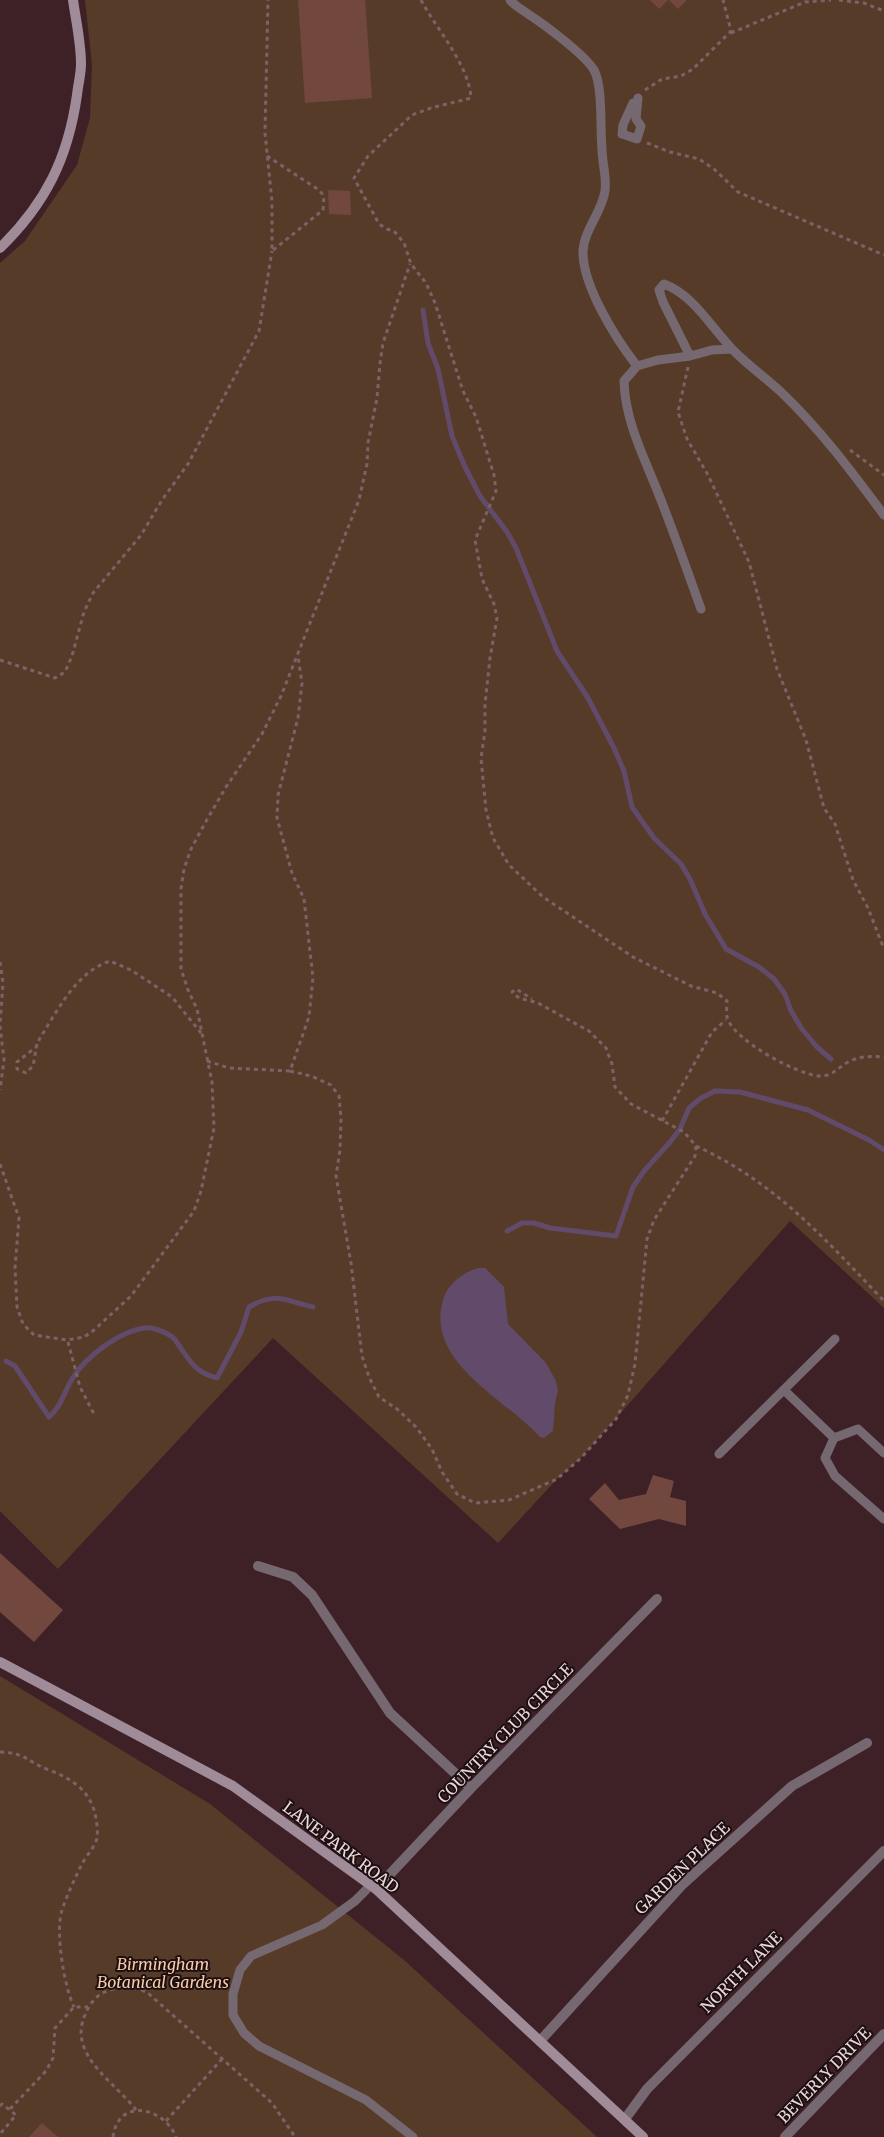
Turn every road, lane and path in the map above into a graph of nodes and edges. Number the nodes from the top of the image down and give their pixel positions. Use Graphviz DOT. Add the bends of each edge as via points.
graph roads {
  1 [pos="73,0"];
  2 [pos="268,0"];
  3 [pos="421,0"];
  4 [pos="510,0"];
  5 [pos="723,0"];
  6 [pos="831,0"];
  7 [pos="839,0"];
  8 [pos="884,11"];
  9 [pos="728,34"];
  10 [pos="635,100"];
  11 [pos="638,139"];
  12 [pos="267,156"];
  13 [pos="0,248"];
  14 [pos="272,251"];
  15 [pos="884,255"];
  16 [pos="411,262"];
  17 [pos="732,349"];
  18 [pos="690,356"];
  19 [pos="637,366"];
  20 [pos="833,447"];
  21 [pos="884,475"];
  22 [pos="884,515"];
  23 [pos="701,610"];
  24 [pos="298,656"];
  25 [pos="0,660"];
  26 [pos="884,949"];
  27 [pos="0,962"];
  28 [pos="532,999"];
  29 [pos="726,1020"];
  30 [pos="202,1034"];
  31 [pos="37,1044"];
  32 [pos="884,1056"];
  33 [pos="207,1060"];
  34 [pos="290,1071"];
  35 [pos="0,1090"];
  36 [pos="662,1121"];
  37 [pos="696,1146"];
  38 [pos="0,1164"];
  39 [pos="884,1301"];
  40 [pos="835,1339"];
  41 [pos="68,1342"];
  42 [pos="784,1390"];
  43 [pos="95,1416"];
  44 [pos="834,1438"];
  45 [pos="884,1453"];
  46 [pos="719,1454"];
  47 [pos="884,1519"];
  48 [pos="258,1566"];
  49 [pos="657,1599"];
  50 [pos="0,1662"];
  51 [pos="866,1742"];
  52 [pos="0,1752"];
  53 [pos="471,1788"];
  54 [pos="884,1851"];
  55 [pos="373,1887"];
  56 [pos="74,2007"];
  57 [pos="88,2007"];
  58 [pos="884,2034"];
  59 [pos="540,2041"];
  60 [pos="222,2059"];
  61 [pos="0,2106"];
  62 [pos="10,2109"];
  63 [pos="136,2110"];
  64 [pos="625,2119"];
  65 [pos="166,2120"];
  66 [pos="0,2134"];
  67 [pos="113,2137"];
  68 [pos="176,2137"];
  69 [pos="295,2137"];
  70 [pos="413,2137"];
  71 [pos="643,2137"];
  72 [pos="785,2137"];
  1 -- 13 [label="street" via="81,65 74,114 62,160 41,200"];
  2 -- 12 [label="path"];
  3 -- 16 [label="path" via="460,60 471,86 472,98 412,115 368,156 354,178 379,224 394,231 404,243"];
  4 -- 19 [label="lane" via="588,62 595,72 600,98 605,190 584,241 583,253 588,276 616,339"];
  5 -- 9 [label="path" via="731,31"];
  6 -- 9 [label="path" via="805,2"];
  7 -- 8 [label="path" via="864,3"];
  9 -- 10 [label="path" via="693,69 681,76 662,79"];
  10 -- 11 [label="lane" via="636,119 641,126"];
  10 -- 11 [label="lane" via="622,134"];
  11 -- 15 [label="path" via="670,152 699,158 738,192"];
  12 -- 14 [label="path" via="272,202"];
  12 -- 14 [label="path" via="324,196 323,210"];
  14 -- 25 [label="path" via="259,331 188,464 141,535 94,593 84,612 65,672 55,678"];
  16 -- 24 [label="path" via="384,344 360,500"];
  16 -- 32 [label="path" via="435,303 494,475 496,491 475,540 482,579 498,618 487,681 482,766 486,810 494,838 509,865 543,897 605,940 691,986 717,993 727,1001 727,1017 736,1030 775,1061 820,1076 833,1074 849,1062 868,1056"];
  17 -- 18 [label="lane"];
  17 -- 18 [label="lane" via="689,299 677,288 664,284 659,290 663,302"];
  17 -- 20 [label="lane" via="780,392"];
  18 -- 19 [label="lane"];
  18 -- 26 [label="path" via="678,412 687,439 708,475 749,562 777,669 806,740 824,808 835,824 854,880"];
  19 -- 23 [label="lane" via="624,381 632,427"];
  20 -- 21 [label="path" via="847,447"];
  20 -- 22 [label="lane"];
  24 -- 30 [label="path" via="262,734 226,787 191,849 184,869 180,889 181,969 197,1009"];
  24 -- 34 [label="path" via="302,683 298,718 278,795 277,818 292,873 304,899 313,978 309,1016"];
  27 -- 35 [label="path" via="3,983 0,1026 4,1060"];
  28 -- 36 [label="path" via="516,989 512,992 589,1031 606,1048 615,1088 631,1104"];
  29 -- 36 [label="path" via="712,1032"];
  30 -- 31 [label="path" via="172,997 131,970 110,961 84,976"];
  30 -- 33 [label="path"];
  31 -- 31 [label="path" via="17,1062 22,1072 26,1073 32,1066"];
  33 -- 34 [label="path" via="229,1068"];
  33 -- 38 [label="path" via="212,1082 214,1128 194,1211 131,1296 84,1337 67,1340 34,1335 23,1324 17,1308 15,1284 20,1218"];
  34 -- 37 [label="path" via="331,1085 339,1096 340,1150 336,1176 352,1263 362,1356 369,1377 379,1397 416,1427 457,1494 475,1503 509,1500 557,1478 581,1458 616,1419 628,1395 635,1364 647,1239 654,1220 695,1156"];
  36 -- 37 [label="path" via="684,1132"];
  37 -- 39 [label="path" via="768,1188 808,1222"];
  40 -- 42 [label="lane"];
  41 -- 43 [label="path" via="80,1387"];
  42 -- 44 [label="lane"];
  42 -- 46 [label="lane"];
  44 -- 45 [label="lane" via="858,1429"];
  44 -- 47 [label="lane" via="825,1458 835,1476"];
  48 -- 53 [label="street" via="293,1577 312,1596 390,1713"];
  49 -- 53 [label="street, COUNTRY CLUB CIRCLE"];
  50 -- 55 [label="street, LANE PARK ROAD" via="233,1786"];
  51 -- 59 [label="street, GARDEN PLACE" via="792,1786 683,1884"];
  52 -- 56 [label="path" via="16,1753 65,1776 81,1787 95,1808 97,1838 62,1911 60,1941 67,1988"];
  53 -- 55 [label="street, COUNTRY CLUB CIRCLE"];
  54 -- 64 [label="street, NORTH LANE" via="647,2089"];
  55 -- 59 [label="street, LANE PARK ROAD"];
  55 -- 70 [label="lane" via="322,1924 251,1956 240,1970 233,1994 233,2015 244,2033 259,2046 366,2100"];
  56 -- 57 [label="path"];
  56 -- 62 [label="path" via="55,2028 54,2058 46,2071"];
  57 -- 60 [label="path" via="99,1994 134,1987 149,1994"];
  57 -- 63 [label="path" via="81,2031 83,2046 94,2065"];
  58 -- 72 [label="street, BEVERLY DRIVE"];
  59 -- 64 [label="street, LANE PARK ROAD"];
  60 -- 65 [label="path"];
  60 -- 69 [label="path" via="272,2103"];
  61 -- 62 [label="path"];
  62 -- 66 [label="path" via="16,2115"];
  63 -- 65 [label="path"];
  63 -- 67 [label="path" via="122,2116 114,2126"];
  64 -- 71 [label="street, LANE PARK ROAD"];
  65 -- 68 [label="path"];
}
